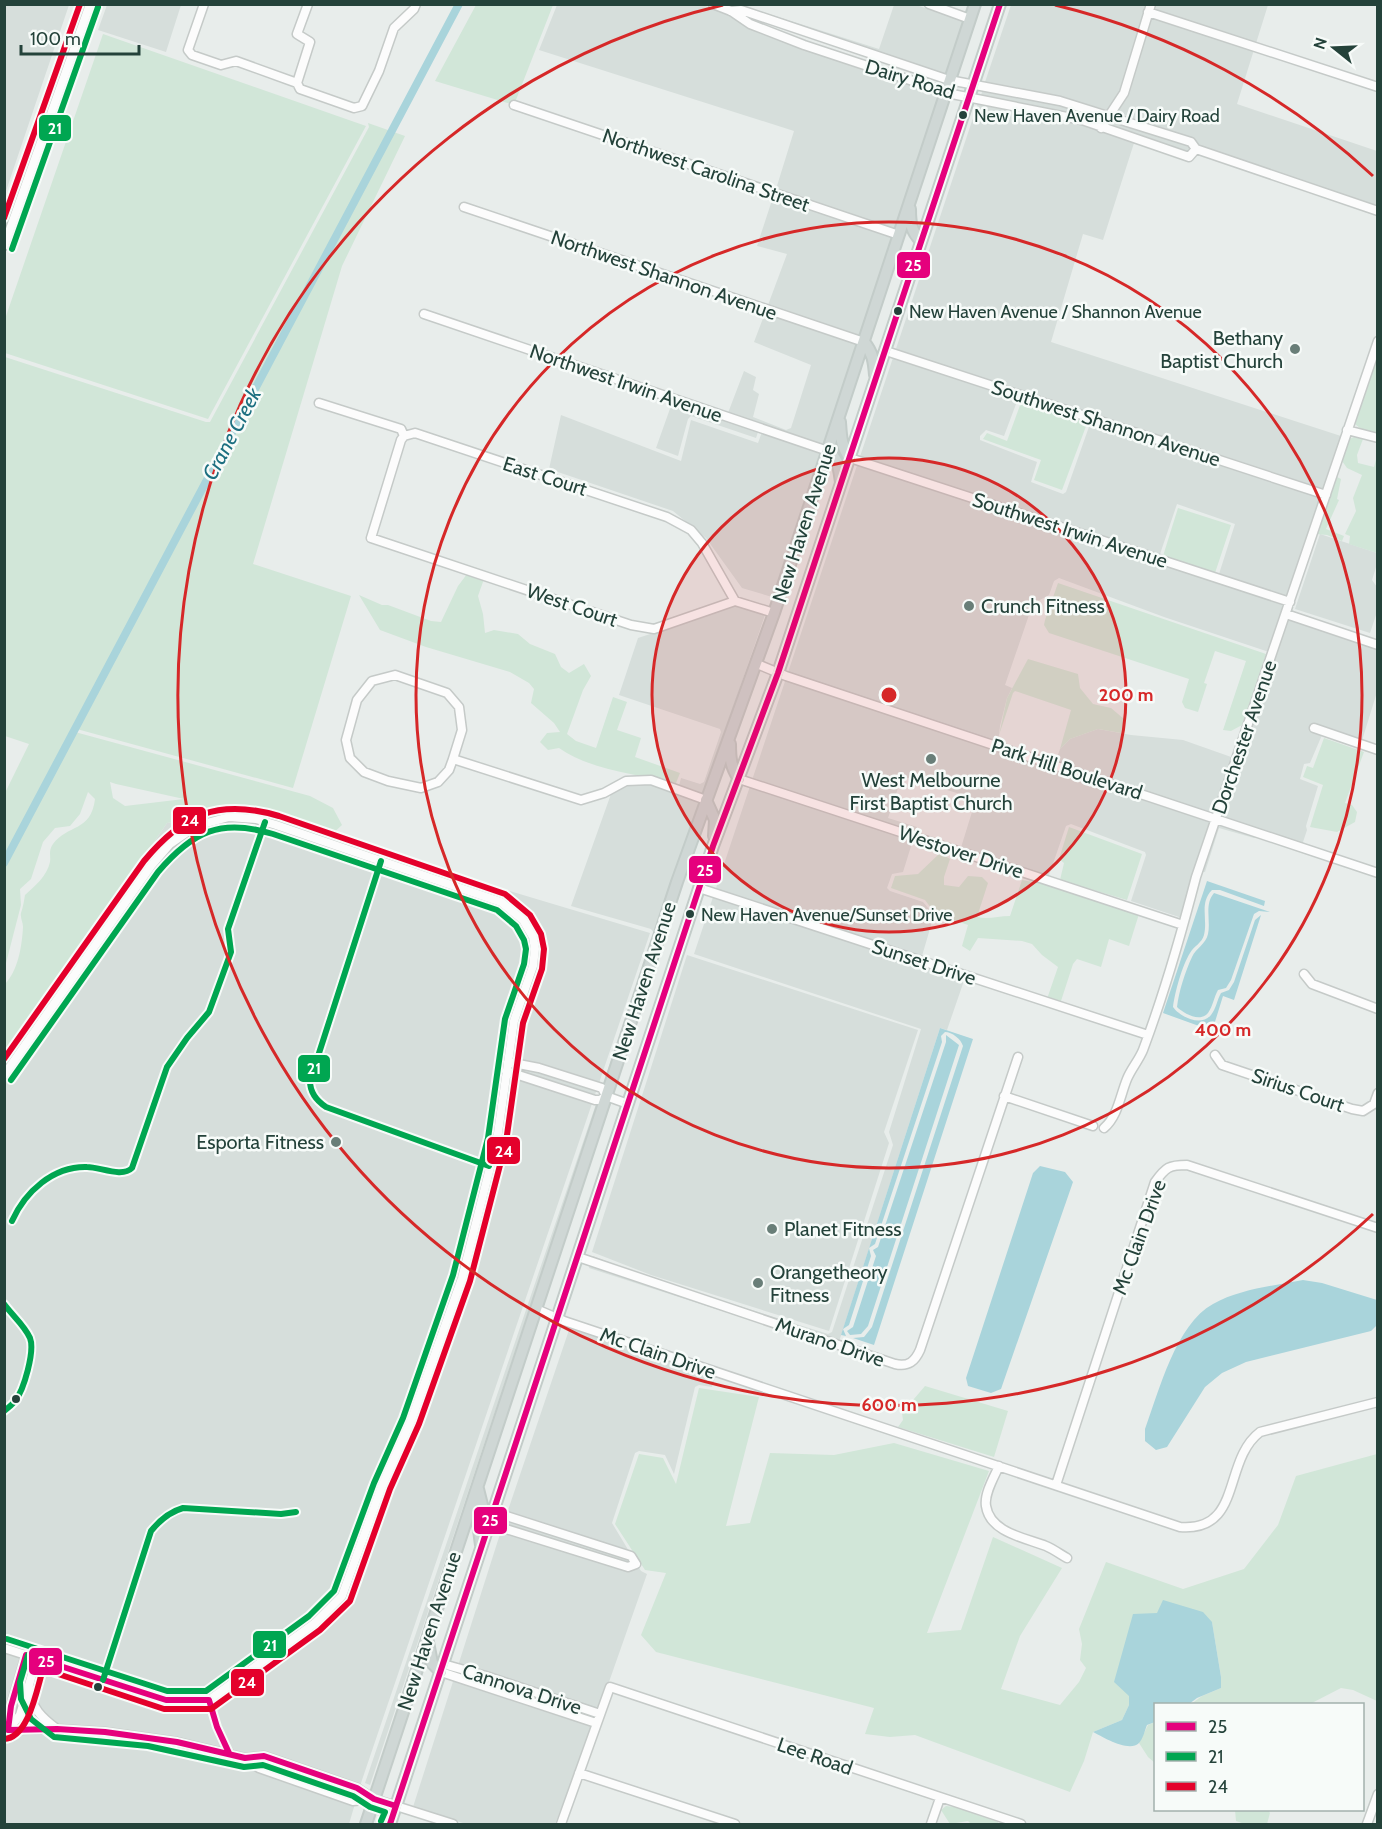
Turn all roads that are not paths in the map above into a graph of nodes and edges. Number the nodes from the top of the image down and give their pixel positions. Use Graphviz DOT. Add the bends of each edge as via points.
graph roads {
  1 [pos="90,4"];
  2 [pos="204,4"];
  3 [pos="308,4"];
  4 [pos="416,4"];
  5 [pos="713,4"];
  6 [pos="929,4"];
  7 [pos="975,4"];
  8 [pos="1000,4"];
  9 [pos="732,8"];
  10 [pos="1150,8"];
  11 [pos="970,19"];
  12 [pos="949,80"];
  13 [pos="297,83"];
  14 [pos="974,84"];
  15 [pos="1377,87"];
  16 [pos="946,92"];
  17 [pos="969,97"];
  18 [pos="514,105"];
  19 [pos="1110,116"];
  20 [pos="1101,128"];
  21 [pos="1196,149"];
  22 [pos="910,200"];
  23 [pos="464,207"];
  24 [pos="1377,211"];
  25 [pos="899,234"];
  26 [pos="921,241"];
  27 [pos="4,246"];
  28 [pos="424,314"];
  29 [pos="1377,341"];
  30 [pos="864,342"];
  31 [pos="886,351"];
  32 [pos="875,382"];
  33 [pos="320,403"];
  34 [pos="840,416"];
  35 [pos="1347,430"];
  36 [pos="404,436"];
  37 [pos="1377,438"];
  38 [pos="828,451"];
  39 [pos="850,458"];
  40 [pos="842,485"];
  41 [pos="1326,495"];
  42 [pos="735,601"];
  43 [pos="1290,602"];
  44 [pos="774,613"];
  45 [pos="1286,614"];
  46 [pos="1377,645"];
  47 [pos="757,664"];
  48 [pos="778,673"];
  49 [pos="1314,728"];
  50 [pos="730,738"];
  51 [pos="1377,750"];
  52 [pos="453,759"];
  53 [pos="739,779"];
  54 [pos="706,800"];
  55 [pos="1215,819"];
  56 [pos="713,846"];
  57 [pos="1377,873"];
  58 [pos="699,888"];
  59 [pos="1183,925"];
  60 [pos="1304,974"];
  61 [pos="1377,1009"];
  62 [pos="1148,1035"];
  63 [pos="1215,1056"];
  64 [pos="1017,1057"];
  65 [pos="507,1066"];
  66 [pos="4,1075"];
  67 [pos="1377,1093"];
  68 [pos="606,1096"];
  69 [pos="1004,1096"];
  70 [pos="628,1104"];
  71 [pos="1093,1126"];
  72 [pos="1104,1128"];
  73 [pos="1377,1228"];
  74 [pos="578,1257"];
  75 [pos="536,1309"];
  76 [pos="557,1319"];
  77 [pos="1377,1402"];
  78 [pos="999,1466"];
  79 [pos="1056,1485"];
  80 [pos="477,1486"];
  81 [pos="471,1506"];
  82 [pos="494,1512"];
  83 [pos="490,1524"];
  84 [pos="481,1551"];
  85 [pos="1067,1558"];
  86 [pos="428,1636"];
  87 [pos="4,1648"];
  88 [pos="26,1655"];
  89 [pos="37,1659"];
  90 [pos="442,1668"];
  91 [pos="29,1684"];
  92 [pos="598,1718"];
  93 [pos="57,1729"];
  94 [pos="6,1730"];
  95 [pos="245,1758"];
  96 [pos="579,1773"];
  97 [pos="1377,1794"];
  98 [pos="940,1798"];
  99 [pos="374,1799"];
  100 [pos="396,1806"];
  101 [pos="366,1824"];
  102 [pos="390,1824"];
  103 [pos="453,1824"];
  104 [pos="561,1824"];
  105 [pos="735,1824"];
  106 [pos="931,1824"];
  107 [pos="1021,1824"];
  108 [pos="1367,1824"];
  1 -- 27 [label="street"];
  2 -- 13 [label="street" via="188,50 192,56 221,65 236,61"];
  3 -- 13 [label="street" via="297,34 310,42"];
  4 -- 13 [label="street" via="394,28 362,106 354,108 311,93 300,89"];
  5 -- 9 [label="street, Dairy Road"];
  6 -- 11 [label="street"];
  7 -- 11 [label="main road, New Haven Avenue"];
  8 -- 14 [label="main road, New Haven Avenue"];
  9 -- 12 [label="street, Dairy Road"];
  9 -- 16 [label="street, Dairy Road" via="750,24"];
  10 -- 15 [label="street"];
  10 -- 19 [label="street" via="1124,93"];
  11 -- 12 [label="main road, New Haven Avenue"];
  12 -- 14 [label="street, Dairy Road"];
  12 -- 16 [label="main road, New Haven Avenue"];
  14 -- 17 [label="main road, New Haven Avenue"];
  14 -- 19 [label="street, Dairy Road" via="1060,101"];
  16 -- 17 [label="street, Dairy Road"];
  16 -- 22 [label="main road, New Haven Avenue"];
  17 -- 20 [label="street, Dairy Road" via="1082,120"];
  17 -- 26 [label="main road, New Haven Avenue"];
  18 -- 25 [label="street, Northwest Carolina Street"];
  19 -- 20 [label="street"];
  19 -- 21 [label="street, Dairy Road" via="1191,142"];
  20 -- 21 [label="street, Dairy Road" via="1189,157"];
  21 -- 24 [label="street, Dairy Road"];
  22 -- 25 [label="main road, New Haven Avenue"];
  22 -- 26 [label="main road" via="911,228"];
  23 -- 30 [label="street, Northwest Shannon Avenue"];
  25 -- 30 [label="main road, New Haven Avenue"];
  26 -- 31 [label="main road, New Haven Avenue"];
  28 -- 38 [label="street, Northwest Irwin Avenue"];
  29 -- 35 [label="street, Dorchester Avenue"];
  30 -- 32 [label="main road" via="874,360"];
  30 -- 34 [label="main road, New Haven Avenue"];
  31 -- 32 [label="main road, New Haven Avenue"];
  31 -- 41 [label="street, Southwest Shannon Avenue"];
  32 -- 39 [label="main road, New Haven Avenue"];
  33 -- 36 [label="street, East Court" via="400,429"];
  34 -- 38 [label="main road, New Haven Avenue"];
  34 -- 39 [label="main road" via="841,442"];
  35 -- 37 [label="street"];
  35 -- 41 [label="street, Dorchester Avenue"];
  36 -- 42 [label="street, East Court" via="415,433 667,517 691,530 702,543"];
  36 -- 42 [label="street, West Court" via="371,538 631,625 654,629"];
  38 -- 40 [label="main road" via="838,463"];
  38 -- 44 [label="main road, New Haven Avenue"];
  39 -- 40 [label="main road, New Haven Avenue"];
  39 -- 43 [label="street, Southwest Irwin Avenue"];
  40 -- 48 [label="main road, New Haven Avenue"];
  41 -- 43 [label="street, Dorchester Avenue"];
  42 -- 44 [label="street"];
  43 -- 45 [label="street, Dorchester Avenue"];
  44 -- 47 [label="main road, New Haven Avenue"];
  45 -- 46 [label="street"];
  45 -- 55 [label="street, Dorchester Avenue"];
  47 -- 48 [label="street, Park Hill Boulevard"];
  47 -- 50 [label="main road, New Haven Avenue"];
  48 -- 53 [label="main road, New Haven Avenue"];
  48 -- 55 [label="street, Park Hill Boulevard"];
  49 -- 51 [label="street"];
  50 -- 53 [label="main road" via="730,761"];
  50 -- 54 [label="main road, New Haven Avenue"];
  52 -- 52 [label="street" via="438,782 421,788 364,772 350,758 346,740 357,700 372,681 395,675 447,693 459,707 462,730"];
  52 -- 54 [label="street" via="581,800 626,781 651,780"];
  53 -- 56 [label="main road, New Haven Avenue"];
  53 -- 59 [label="street, Westover Drive"];
  54 -- 56 [label="main road" via="715,820"];
  54 -- 68 [label="main road, New Haven Avenue"];
  55 -- 57 [label="street, Park Hill Boulevard"];
  55 -- 59 [label="street, Dorchester Avenue"];
  56 -- 58 [label="main road, New Haven Avenue"];
  58 -- 62 [label="street, Sunset Drive"];
  58 -- 70 [label="main road, New Haven Avenue"];
  59 -- 62 [label="street, Dorchester Avenue"];
  60 -- 61 [label="street" via="1312,984"];
  62 -- 72 [label="street, Dorchester Avenue" via="1112,1121"];
  63 -- 67 [label="street, Sirius Court" via="1222,1065 1352,1109 1363,1111 1374,1104"];
  64 -- 69 [label="street, Murano Drive"];
  65 -- 66 [label="street" via="514,1021 534,962 533,937 524,920 501,902 276,825 230,817 196,826 170,843"];
  65 -- 68 [label="street" via="595,1100"];
  65 -- 68 [label="street" via="539,1068 602,1088"];
  65 -- 89 [label="street" via="498,1135 462,1278 342,1596 315,1623 209,1700 166,1700"];
  68 -- 70 [label="street"];
  68 -- 75 [label="main road, New Haven Avenue"];
  69 -- 71 [label="street"];
  69 -- 74 [label="street, Murano Drive" via="920,1350 910,1364 895,1364"];
  70 -- 74 [label="main road, New Haven Avenue"];
  73 -- 79 [label="street, Mc Clain Drive" via="1187,1165 1171,1165 1163,1171 1155,1182"];
  74 -- 76 [label="main road, New Haven Avenue"];
  75 -- 76 [label="street, Mc Clain Drive"];
  75 -- 80 [label="main road, New Haven Avenue"];
  76 -- 78 [label="street, Mc Clain Drive"];
  76 -- 82 [label="main road, New Haven Avenue"];
  77 -- 79 [label="street, Mc Clain Drive" via="1260,1432 1243,1451 1224,1508 1216,1518 1200,1526 1179,1527"];
  78 -- 79 [label="street, Mc Clain Drive"];
  78 -- 85 [label="street" via="986,1506 992,1520 1018,1538 1047,1546"];
  80 -- 81 [label="main road, New Haven Avenue"];
  80 -- 83 [label="main road"];
  81 -- 84 [label="main road" via="480,1525"];
  81 -- 86 [label="main road, New Haven Avenue"];
  82 -- 83 [label="main road, New Haven Avenue"];
  82 -- 83 [label="street" via="631,1556 636,1563 628,1567"];
  83 -- 84 [label="main road, New Haven Avenue"];
  84 -- 90 [label="main road, New Haven Avenue"];
  86 -- 90 [label="main road" via="431,1658 435,1667"];
  86 -- 99 [label="main road, New Haven Avenue"];
  87 -- 88 [label="street"];
  88 -- 89 [label="street"];
  88 -- 94 [label="street"];
  89 -- 91 [label="street"];
  90 -- 92 [label="street, Cannova Drive"];
  90 -- 100 [label="main road, New Haven Avenue"];
  91 -- 93 [label="street" via="34,1708"];
  91 -- 94 [label="street" via="20,1715"];
  92 -- 96 [label="street"];
  92 -- 98 [label="street, Lee Road" via="610,1687"];
  93 -- 94 [label="street"];
  93 -- 95 [label="street" via="149,1737"];
  95 -- 99 [label="street" via="264,1756 357,1788"];
  95 -- 99 [label="street" via="259,1768 353,1802"];
  96 -- 104 [label="street"];
  96 -- 105 [label="street"];
  97 -- 108 [label="street"];
  98 -- 106 [label="street"];
  98 -- 107 [label="street, Lee Road"];
  99 -- 100 [label="street"];
  99 -- 101 [label="main road, New Haven Avenue"];
  100 -- 102 [label="main road, New Haven Avenue"];
  100 -- 103 [label="street"];
}
